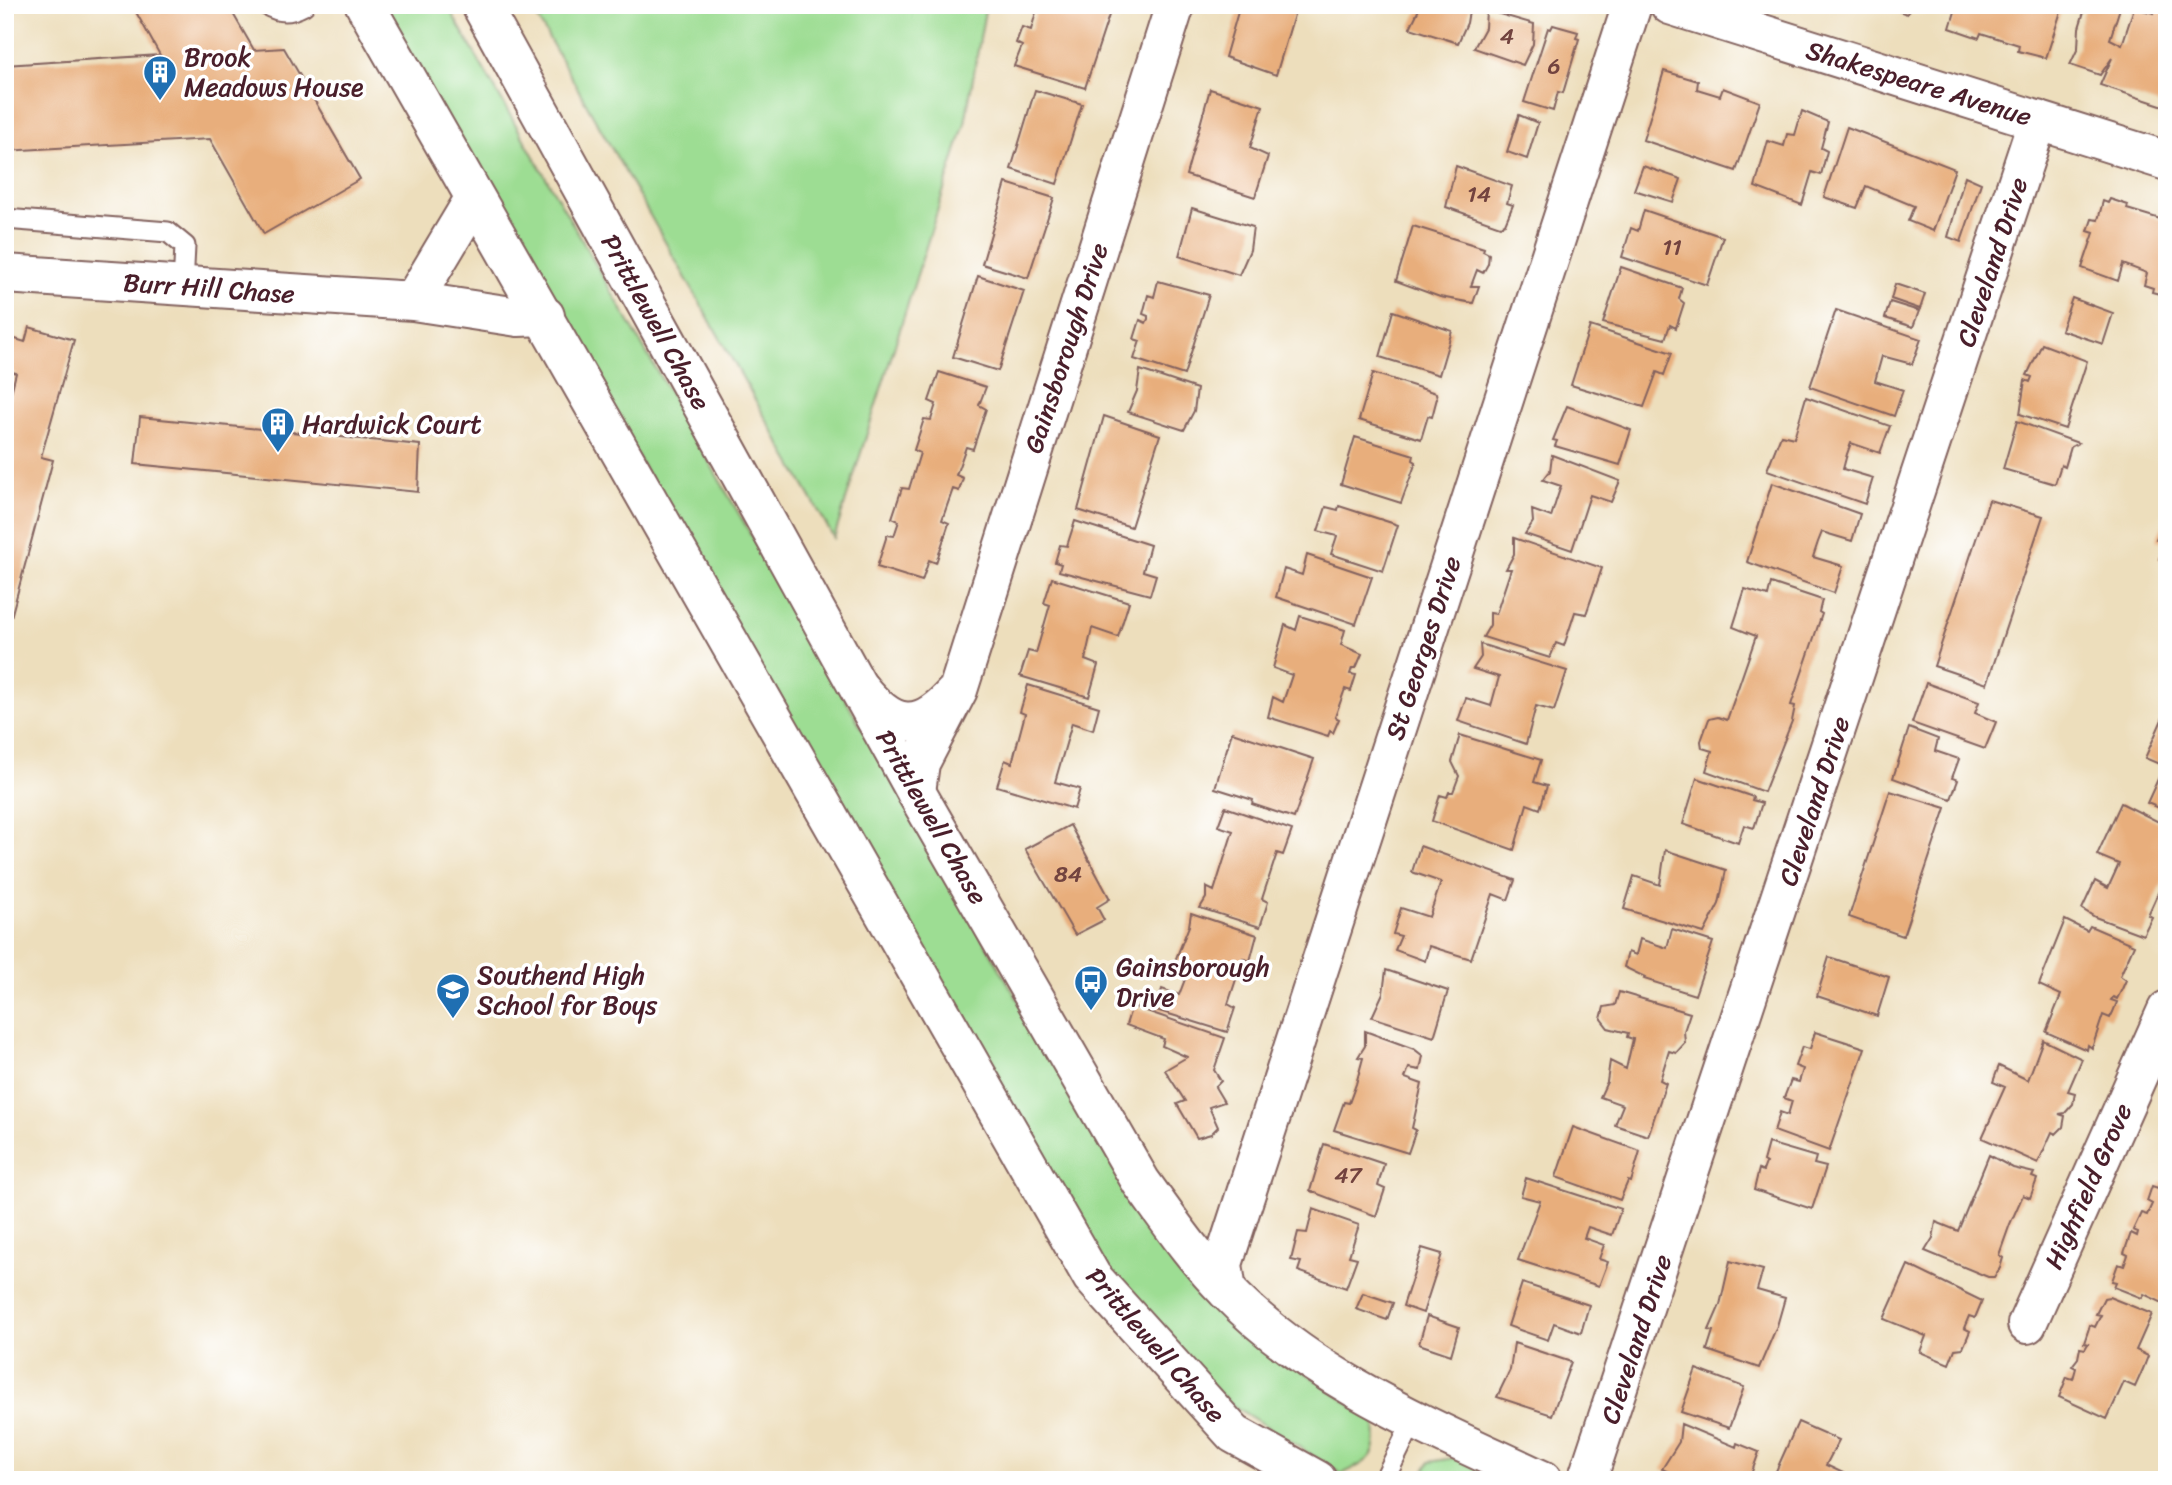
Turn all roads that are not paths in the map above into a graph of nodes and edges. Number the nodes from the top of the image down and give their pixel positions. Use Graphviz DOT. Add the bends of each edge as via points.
graph roads {
  1 [pos="265,5"];
  2 [pos="304,5"];
  3 [pos="365,5"];
  4 [pos="481,5"];
  5 [pos="1175,5"];
  6 [pos="1632,5"];
  7 [pos="1670,5"];
  8 [pos="2038,120"];
  9 [pos="2167,161"];
  10 [pos="474,200"];
  11 [pos="5,219"];
  12 [pos="5,274"];
  13 [pos="183,286"];
  14 [pos="413,301"];
  15 [pos="545,316"];
  16 [pos="860,689"];
  17 [pos="958,690"];
  18 [pos="916,792"];
  19 [pos="2167,1010"];
  20 [pos="1227,1291"];
  21 [pos="2027,1324"];
  22 [pos="1414,1419"];
  23 [pos="1317,1480"];
  24 [pos="1384,1480"];
  25 [pos="1542,1480"];
  26 [pos="1587,1480"];
  1 -- 2 [label="lane" via="291,12"];
  3 -- 10 [label="street, Prittlewell Chase"];
  4 -- 16 [label="street, Prittlewell Chase"];
  5 -- 17 [label="street, Gainsborough Drive"];
  6 -- 20 [label="street, St Georges Drive" via="1223,1264"];
  7 -- 8 [label="street, Shakespeare Avenue"];
  8 -- 9 [label="street, Shakespeare Avenue"];
  8 -- 26 [label="street, Cleveland Drive"];
  10 -- 14 [label="street"];
  10 -- 15 [label="street, Prittlewell Chase"];
  11 -- 13 [label="lane" via="168,232 185,246"];
  12 -- 13 [label="street, Burr Hill Chase"];
  13 -- 14 [label="street, Burr Hill Chase"];
  14 -- 15 [label="street, Burr Hill Chase" via="518,317"];
  15 -- 23 [label="street, Prittlewell Chase" via="1092,1277 1234,1434"];
  16 -- 17 [label="street, Gainsborough Drive" via="878,711 900,722 920,722 937,713"];
  16 -- 18 [label="street, Prittlewell Chase"];
  17 -- 18 [label="street, Gainsborough Drive" via="920,763"];
  18 -- 20 [label="street, Prittlewell Chase" via="1141,1182"];
  19 -- 21 [label="street, Highfield Grove"];
  20 -- 22 [label="street, Prittlewell Chase" via="1313,1360"];
  22 -- 24 [label="lane"];
  22 -- 25 [label="street, Prittlewell Chase"];
}
